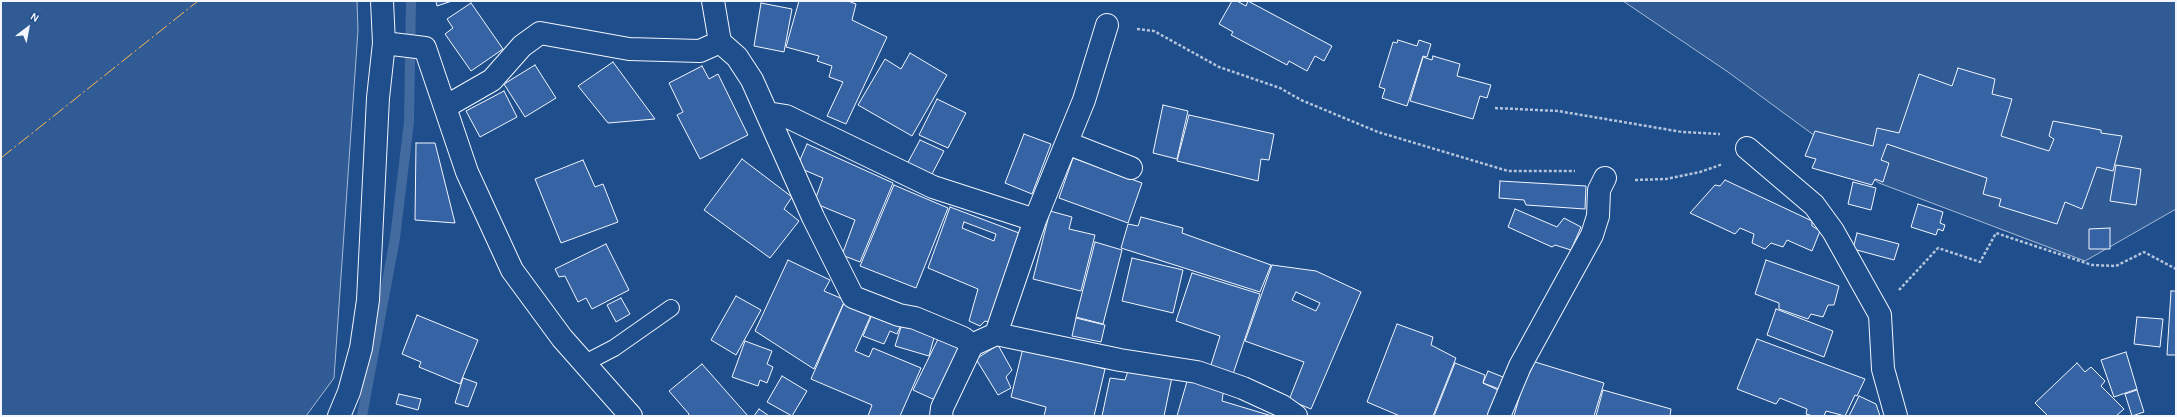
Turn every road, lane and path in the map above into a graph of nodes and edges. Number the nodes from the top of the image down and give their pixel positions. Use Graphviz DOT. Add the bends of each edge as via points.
graph roads {
  1 [pos="382,1"];
  2 [pos="713,1"];
  3 [pos="1107,25"];
  4 [pos="384,42"];
  5 [pos="720,42"];
  6 [pos="446,107"];
  7 [pos="1495,108"];
  8 [pos="767,113"];
  9 [pos="1067,143"];
  10 [pos="1747,148"];
  11 [pos="1131,168"];
  12 [pos="1604,178"];
  13 [pos="1035,220"];
  14 [pos="2176,269"];
  15 [pos="671,308"];
  16 [pos="1880,315"];
  17 [pos="996,334"];
  18 [pos="972,345"];
  19 [pos="585,363"];
  20 [pos="1292,415"];
  21 [pos="339,416"];
  22 [pos="631,416"];
  23 [pos="941,416"];
  24 [pos="1499,416"];
  25 [pos="1896,416"];
  1 -- 4 [label="street"];
  2 -- 5 [label="street"];
  3 -- 9 [label="street" via="1084,100"];
  3 -- 12 [label="path" via="1154,31 1219,68 1280,88 1301,100 1378,132 1508,171 1588,171"];
  4 -- 6 [label="street" via="425,48"];
  4 -- 21 [label="street" via="378,98 368,300 362,348"];
  5 -- 6 [label="street" via="700,50 629,49 540,33 522,46 492,80"];
  5 -- 8 [label="street" via="737,58 752,80"];
  6 -- 19 [label="street" via="467,172 512,270 562,338"];
  7 -- 10 [label="path" via="1558,111 1682,132 1713,133 1730,136"];
  8 -- 13 [label="street" via="786,116 932,187"];
  8 -- 18 [label="street" via="810,210 853,297 899,315 915,318 963,338"];
  9 -- 11 [label="street"];
  9 -- 13 [label="street"];
  10 -- 12 [label="path" via="1727,162 1700,172 1646,181"];
  10 -- 16 [label="street" via="1814,205 1833,231"];
  12 -- 24 [label="street" via="1599,190 1598,216 1592,235 1520,366"];
  13 -- 17 [label="street"];
  14 -- 16 [label="path" via="2144,252 2116,266 2092,265 1996,233 1980,262 1938,248"];
  15 -- 19 [label="lane" via="614,348"];
  16 -- 25 [label="street" via="1882,370"];
  17 -- 18 [label="street"];
  17 -- 20 [label="street" via="1120,360 1197,372 1243,388 1282,406"];
  18 -- 23 [label="street" via="942,408"];
  19 -- 22 [label="street"];
}
